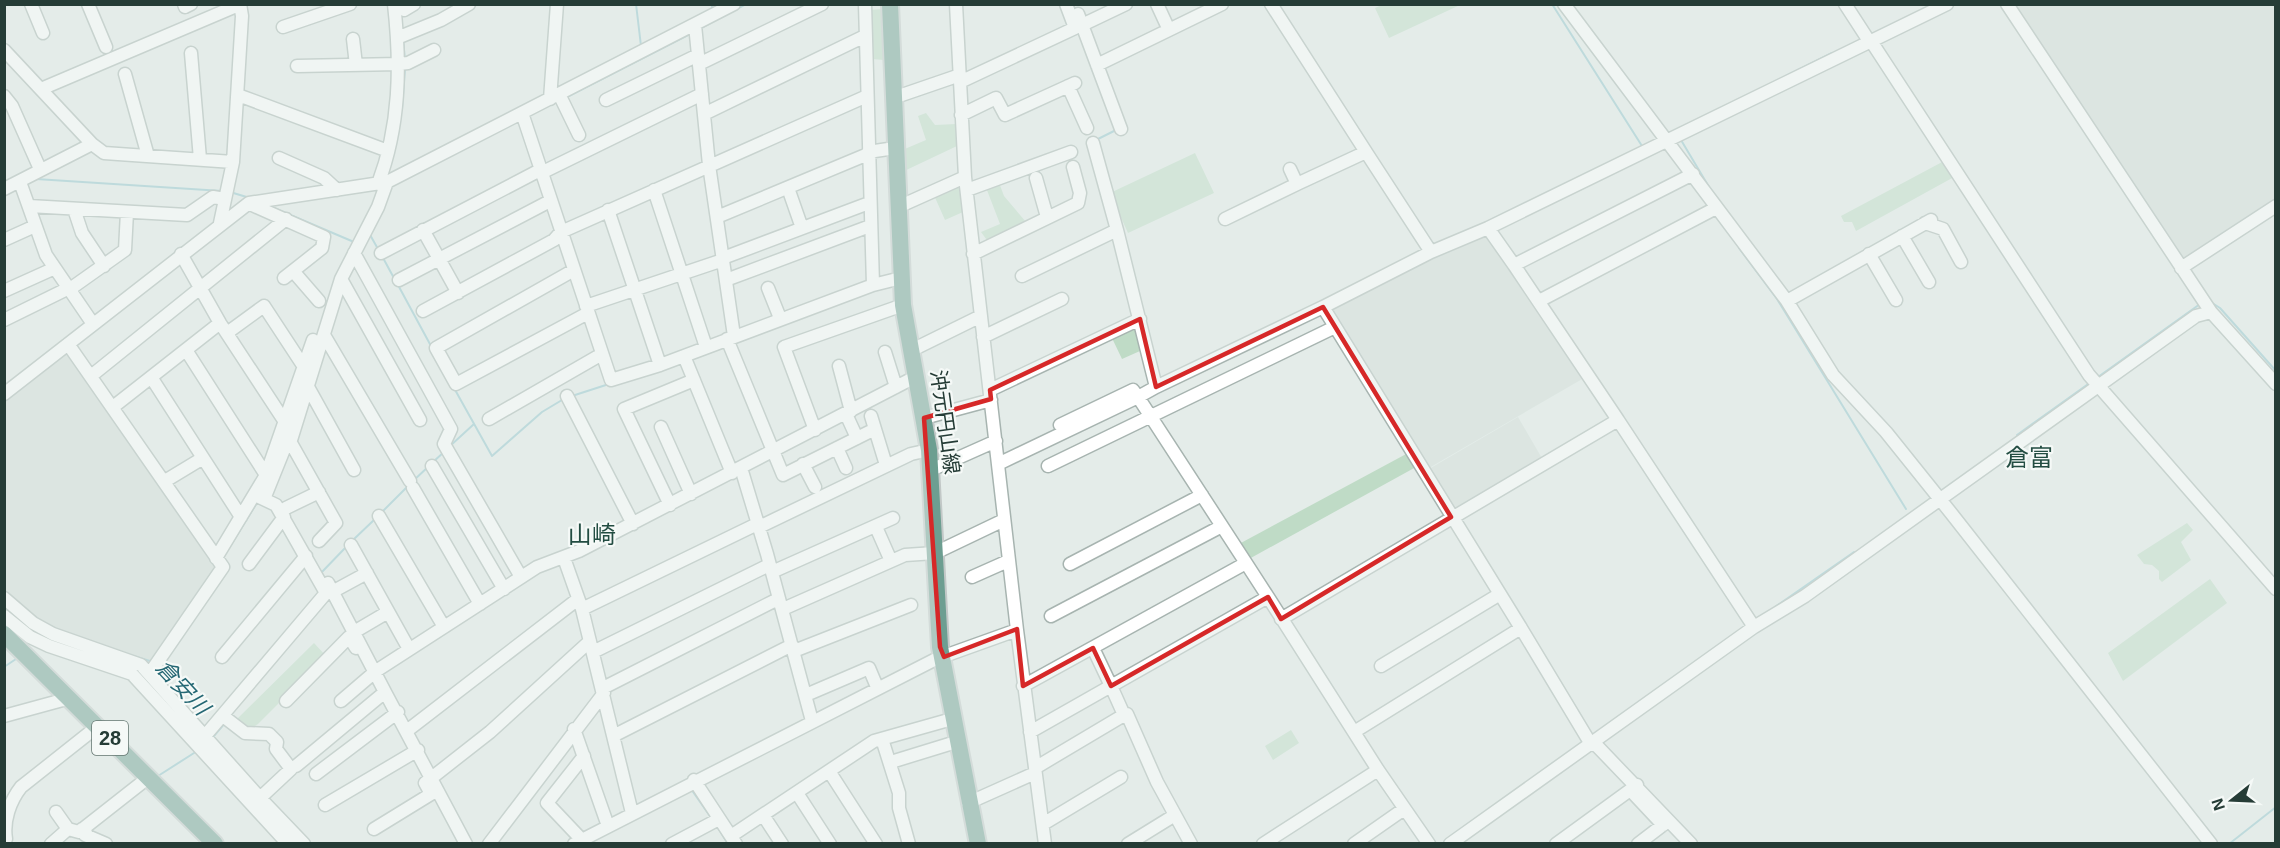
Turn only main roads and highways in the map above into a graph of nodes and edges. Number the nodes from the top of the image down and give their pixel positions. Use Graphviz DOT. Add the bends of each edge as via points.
graph roads {
  1 [pos="890,4"];
  2 [pos="4,634"];
  3 [pos="215,843"];
  4 [pos="978,843"];
  1 -- 4 [label="main road, 沖元円山線" via="891,148 898,207 899,305 912,350 913,378 924,418 931,470 931,553 938,658 948,720"];
  2 -- 3 [label="main road, 28"];
}
